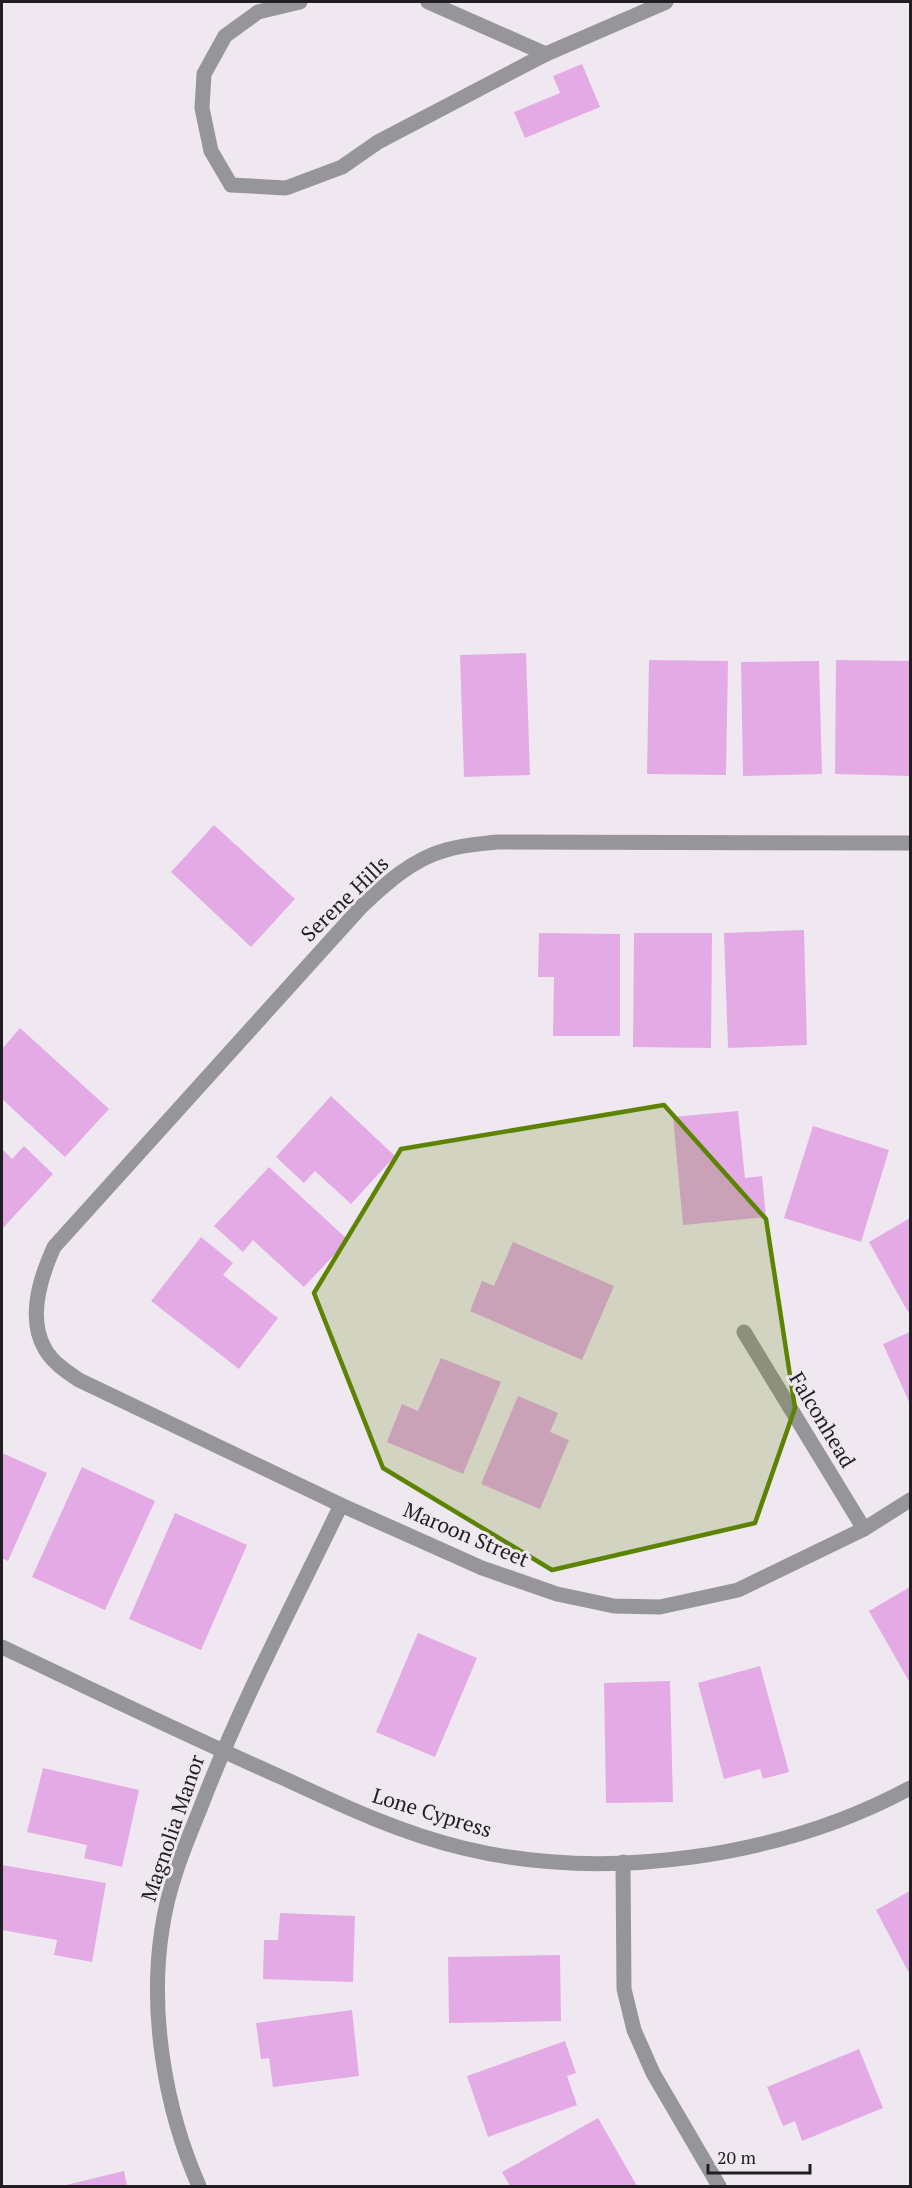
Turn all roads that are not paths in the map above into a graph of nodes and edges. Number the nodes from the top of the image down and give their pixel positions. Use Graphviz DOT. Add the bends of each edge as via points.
graph roads {
  1 [pos="300,2"];
  2 [pos="428,2"];
  3 [pos="666,2"];
  4 [pos="546,54"];
  5 [pos="910,843"];
  6 [pos="36,1330"];
  7 [pos="744,1332"];
  8 [pos="910,1500"];
  9 [pos="341,1505"];
  10 [pos="864,1529"];
  11 [pos="2,1647"];
  12 [pos="222,1751"];
  13 [pos="910,1788"];
  14 [pos="623,1862"];
  15 [pos="199,2187"];
  16 [pos="719,2187"];
  1 -- 4 [label="street" via="258,12 225,36 204,74 202,108 211,151 231,185 286,188 342,167 378,142"];
  2 -- 4 [label="street"];
  3 -- 4 [label="street"];
  5 -- 6 [label="street, Serene Hills" via="497,842 445,850 406,868 361,906 54,1247 40,1287"];
  6 -- 9 [label="street, Maroon Street" via="45,1351 79,1380"];
  7 -- 10 [label="street, Falconhead"];
  8 -- 10 [label="street, Maroon Street"];
  9 -- 10 [label="street, Maroon Street" via="482,1568 557,1594 614,1606 660,1607 738,1590"];
  9 -- 12 [label="street, Magnolia Manor"];
  11 -- 12 [label="street, Lone Cypress"];
  12 -- 14 [label="street, Lone Cypress" via="360,1813 463,1848 550,1861"];
  12 -- 15 [label="street, Magnolia Manor" via="173,1878 162,1930 158,1981 167,2086 178,2133"];
  13 -- 14 [label="street, Lone Cypress" via="838,1821 741,1849 699,1857"];
  14 -- 16 [label="street" via="624,1989 634,2030 653,2073"];
}
